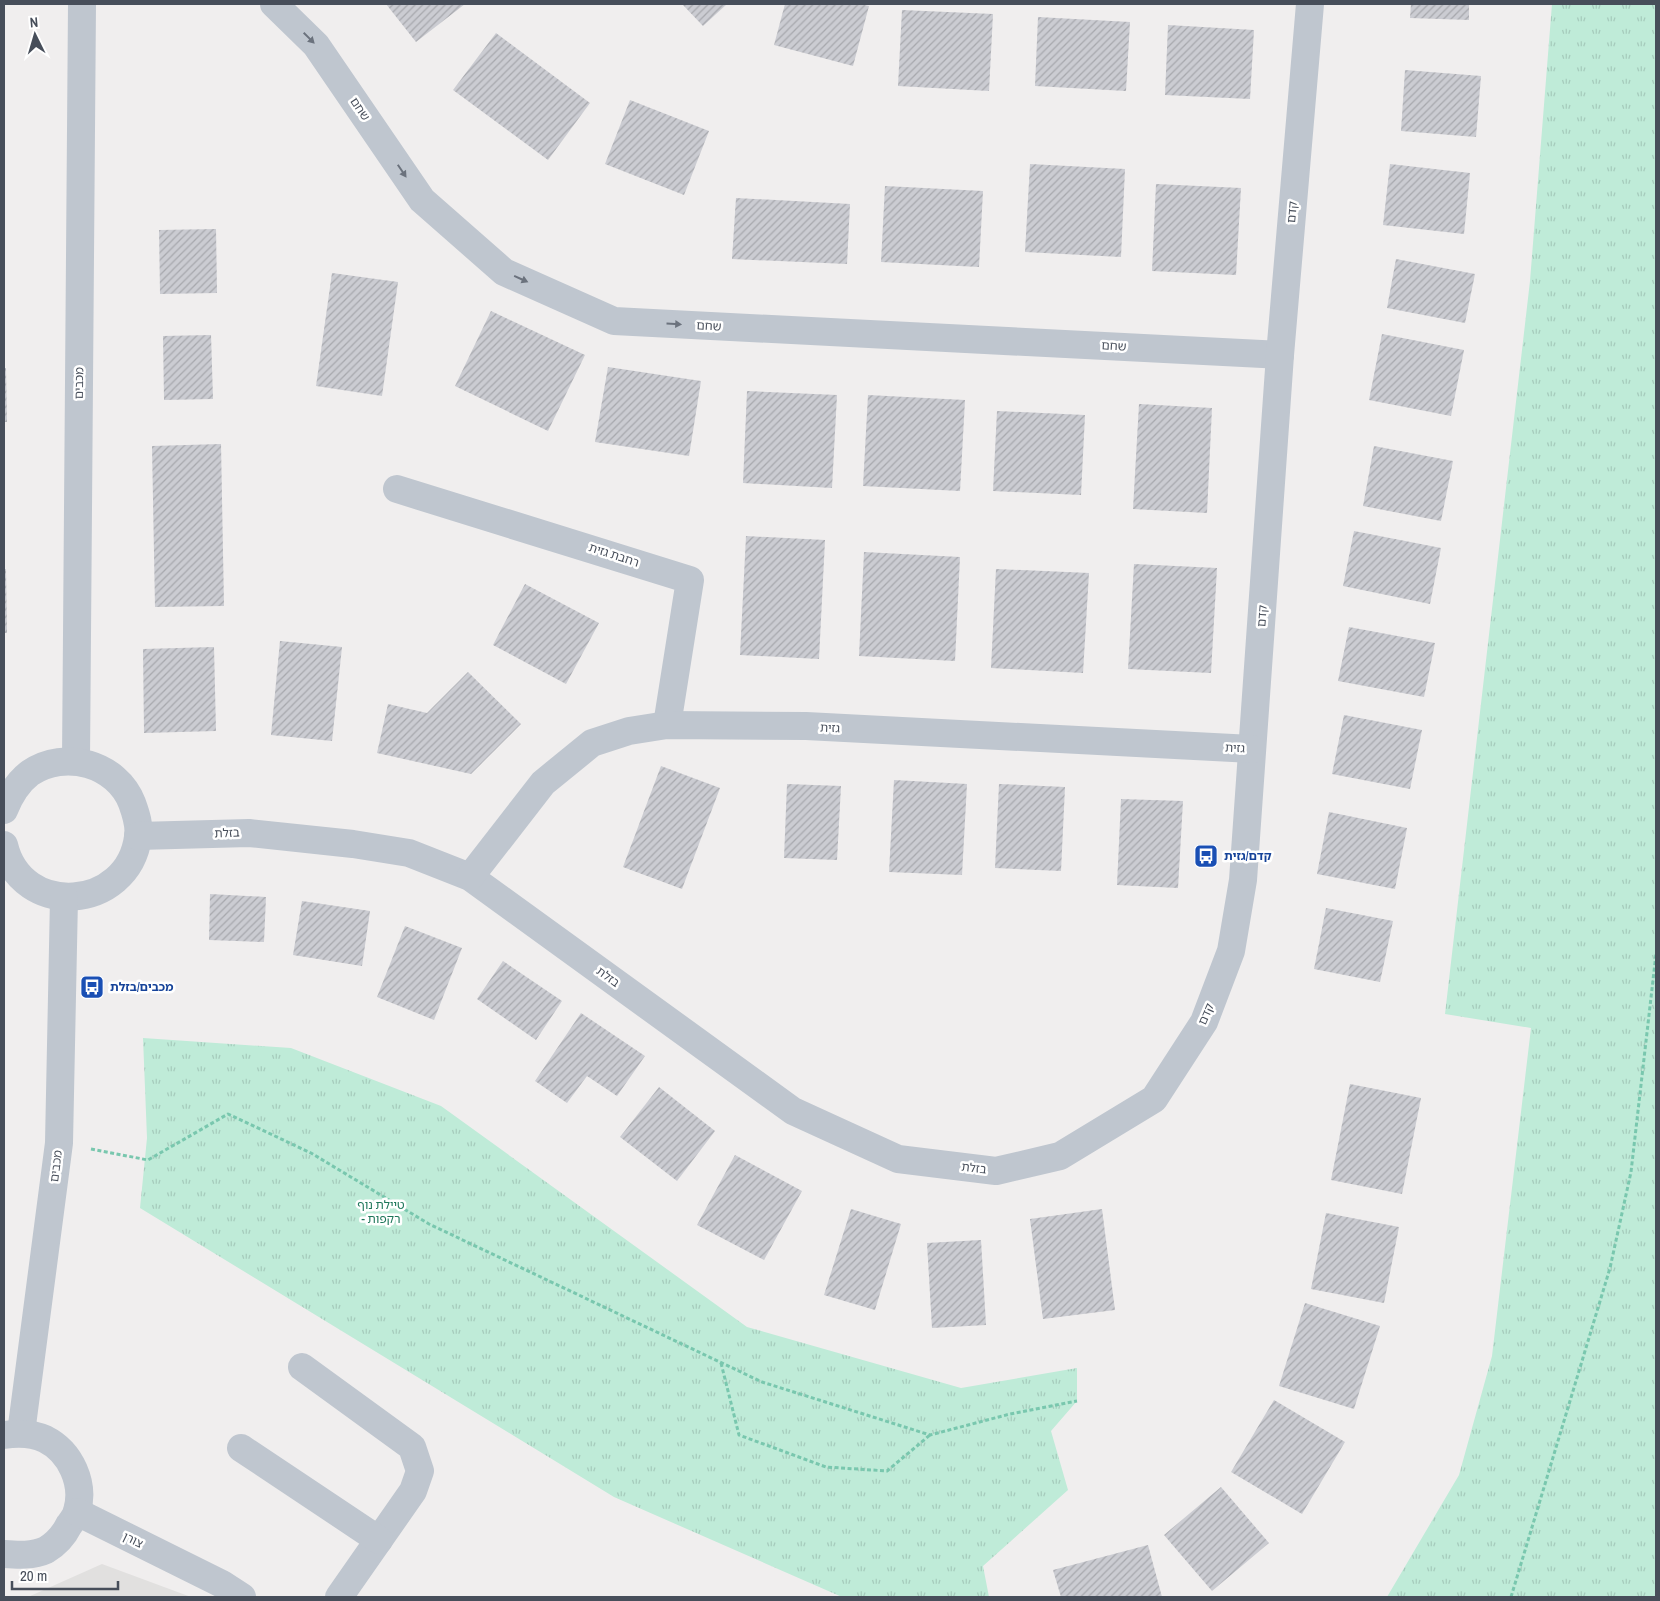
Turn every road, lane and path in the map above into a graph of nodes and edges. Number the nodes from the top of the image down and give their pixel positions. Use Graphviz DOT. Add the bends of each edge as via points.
graph roads {
  1 [pos="82,4"];
  2 [pos="274,4"];
  3 [pos="1310,4"];
  4 [pos="1280,355"];
  5 [pos="397,488"];
  6 [pos="667,725"];
  7 [pos="1252,748"];
  8 [pos="76,761"];
  9 [pos="4,810"];
  10 [pos="138,836"];
  11 [pos="4,845"];
  12 [pos="470,877"];
  13 [pos="64,898"];
  14 [pos="1656,954"];
  15 [pos="59,1143"];
  16 [pos="1060,1156"];
  17 [pos="721,1362"];
  18 [pos="302,1367"];
  19 [pos="1076,1401"];
  20 [pos="12,1434"];
  21 [pos="930,1435"];
  22 [pos="241,1448"];
  23 [pos="77,1512"];
  24 [pos="379,1540"];
  25 [pos="4,1554"];
  26 [pos="242,1597"];
  27 [pos="339,1597"];
  28 [pos="1512,1597"];
  1 -- 8 [label="street, מכבים"];
  2 -- 4 [label="street, שחם, one-way" via="316,45 422,200 504,272 614,321"];
  3 -- 4 [label="street, קדם"];
  4 -- 7 [label="street, קדם"];
  5 -- 6 [label="street, רחבת גזית" via="690,580"];
  6 -- 7 [label="street, גזית" via="806,726"];
  6 -- 12 [label="street, גזית" via="629,731 592,743 543,783"];
  7 -- 16 [label="street, קדם" via="1243,880 1231,951 1204,1022 1154,1099"];
  8 -- 9 [label="street" via="52,763 31,773 14,789"];
  8 -- 10 [label="street" via="97,766 115,777 132,801 137,815"];
  10 -- 12 [label="street, בזלת" via="249,833 353,844 409,853"];
  10 -- 13 [label="street" via="130,862 113,882 90,895"];
  11 -- 13 [label="street" via="6,856 20,876 40,891"];
  12 -- 16 [label="street, בזלת" via="793,1111 898,1160 996,1171"];
  13 -- 15 [label="street, מכבים"];
  14 -- 28 [label="path" via="1631,1172 1610,1268"];
  15 -- 17 [label="path" via="148,1160 228,1114 311,1153 429,1224"];
  15 -- 20 [label="street, מכבים"];
  17 -- 21 [label="path" via="762,1382"];
  17 -- 21 [label="path" via="739,1435 826,1467 887,1472"];
  18 -- 24 [label="street" via="412,1447 420,1471 413,1491"];
  19 -- 21 [label="path"];
  20 -- 23 [label="street" via="45,1439 62,1451 74,1469 80,1490"];
  22 -- 24 [label="street"];
  23 -- 25 [label="street" via="63,1536 45,1550 26,1555"];
  23 -- 26 [label="street, צורן"];
  24 -- 27 [label="street"];
}
